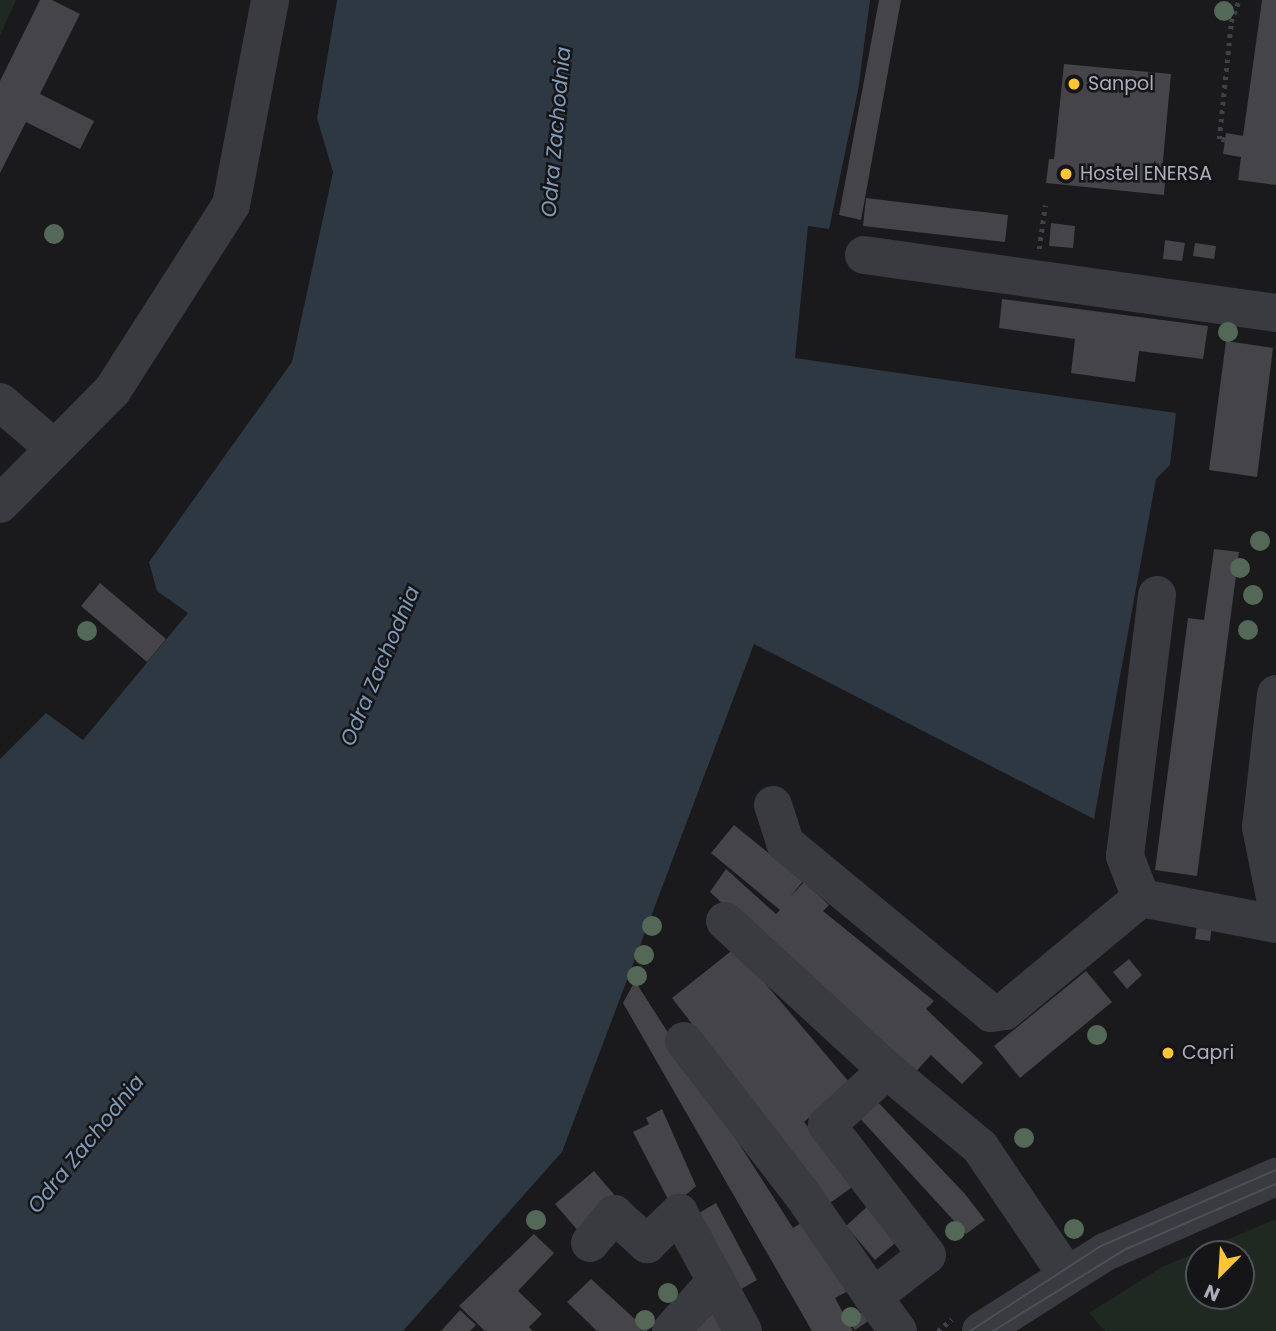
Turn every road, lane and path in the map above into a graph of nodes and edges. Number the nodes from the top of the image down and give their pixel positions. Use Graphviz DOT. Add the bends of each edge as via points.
graph roads {
  1 [pos="270,0"];
  2 [pos="1239,0"];
  3 [pos="1224,140"];
  4 [pos="864,255"];
  5 [pos="1276,313"];
  6 [pos="0,402"];
  7 [pos="55,449"];
  8 [pos="0,504"];
  9 [pos="1157,595"];
  10 [pos="1276,694"];
  11 [pos="773,805"];
  12 [pos="1141,898"];
  13 [pos="1276,902"];
  14 [pos="725,920"];
  15 [pos="1276,924"];
  16 [pos="684,1041"];
  17 [pos="887,1070"];
  18 [pos="1276,1177"];
  19 [pos="590,1243"];
  20 [pos="1066,1274"];
  21 [pos="716,1281"];
  22 [pos="873,1297"];
  23 [pos="671,1331"];
  24 [pos="743,1331"];
  25 [pos="898,1331"];
  26 [pos="981,1331"];
  1 -- 7 [label="street" via="230,205 112,391"];
  2 -- 3 [label="path" via="1231,22 1219,139"];
  4 -- 5 [label="street"];
  6 -- 7 [label="street"];
  7 -- 8 [label="street"];
  9 -- 12 [label="street" via="1125,856"];
  10 -- 13 [label="street" via="1261,827"];
  11 -- 12 [label="street" via="785,843 992,1013 1005,1011"];
  12 -- 15 [label="street"];
  14 -- 17 [label="street"];
  16 -- 22 [label="street" via="802,1194"];
  17 -- 20 [label="street" via="980,1147"];
  17 -- 22 [label="street" via="827,1125 927,1255"];
  18 -- 20 [label="street" via="1162,1224"];
  19 -- 21 [label="street" via="614,1214 647,1244 679,1213"];
  20 -- 26 [label="street"];
  21 -- 23 [label="street"];
  21 -- 24 [label="street"];
  22 -- 25 [label="street"];
}
